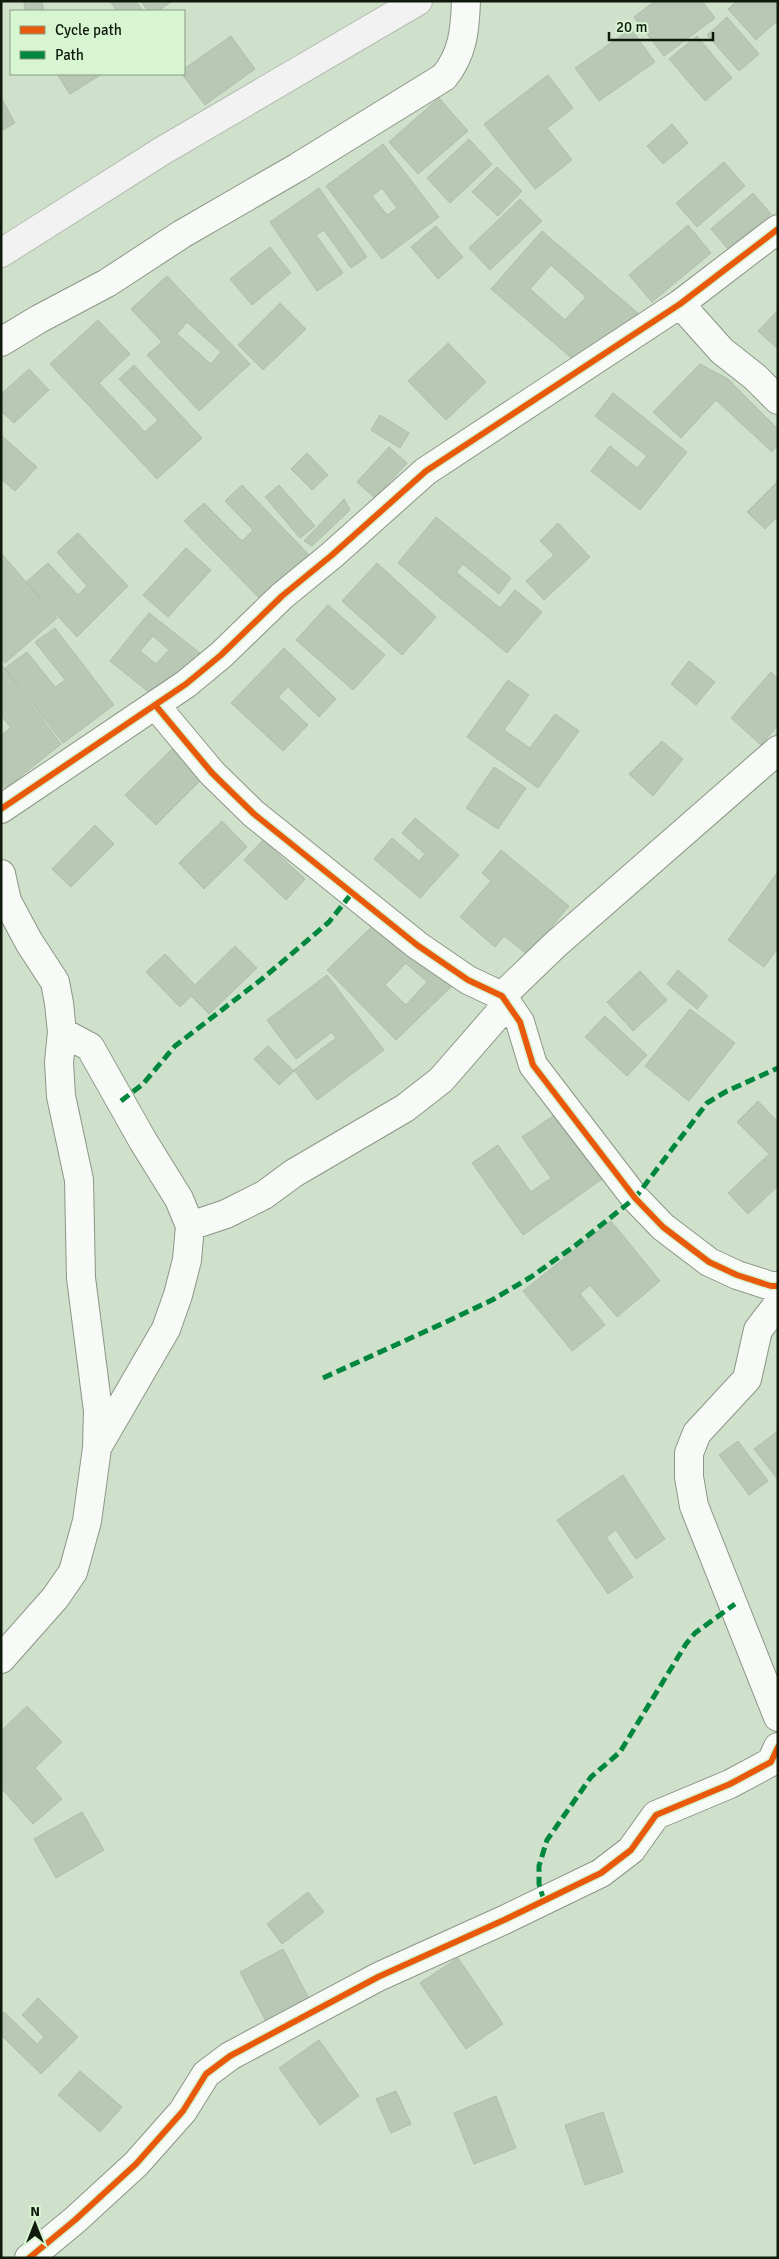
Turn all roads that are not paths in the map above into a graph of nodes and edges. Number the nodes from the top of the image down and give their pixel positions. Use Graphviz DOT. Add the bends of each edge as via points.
graph roads {
  1 [pos="418,1"];
  2 [pos="466,1"];
  3 [pos="778,229"];
  4 [pos="1,253"];
  5 [pos="680,304"];
  6 [pos="1,342"];
  7 [pos="778,400"];
  8 [pos="156,706"];
  9 [pos="778,750"];
  10 [pos="1,809"];
  11 [pos="1,874"];
  12 [pos="505,999"];
  13 [pos="62,1032"];
  14 [pos="190,1226"];
  15 [pos="778,1286"];
  16 [pos="778,1304"];
  17 [pos="97,1448"];
  18 [pos="1,1659"];
  19 [pos="778,1717"];
  20 [pos="778,1747"];
  21 [pos="29,2258"];
  1 -- 4 [label="main road" via="162,151"];
  2 -- 6 [label="street" via="463,39 456,63 444,76 107,283"];
  3 -- 5 [label="street"];
  5 -- 7 [label="street" via="722,352"];
  5 -- 8 [label="street" via="426,471 282,596 221,655"];
  8 -- 10 [label="street"];
  8 -- 12 [label="street" via="212,773 254,814 417,945 468,980"];
  9 -- 12 [label="street" via="556,944"];
  11 -- 13 [label="street" via="7,901 55,982"];
  12 -- 14 [label="street" via="441,1080 405,1108 294,1173 264,1195 226,1214"];
  12 -- 15 [label="street" via="522,1028 533,1065 635,1198 663,1227 710,1262 737,1275"];
  13 -- 14 [label="street" via="90,1047 179,1199"];
  13 -- 17 [label="street" via="59,1062 61,1096 79,1180 80,1278 98,1411"];
  14 -- 17 [label="street" via="187,1260 166,1329"];
  16 -- 19 [label="street" via="758,1330 747,1379 697,1433 690,1453 694,1506"];
  17 -- 18 [label="street" via="87,1521 72,1572 55,1598"];
  20 -- 21 [label="street" via="771,1762 730,1784 656,1815 631,1850 601,1873 378,1977 230,2056 206,2074 183,2111 136,2164"];
}
